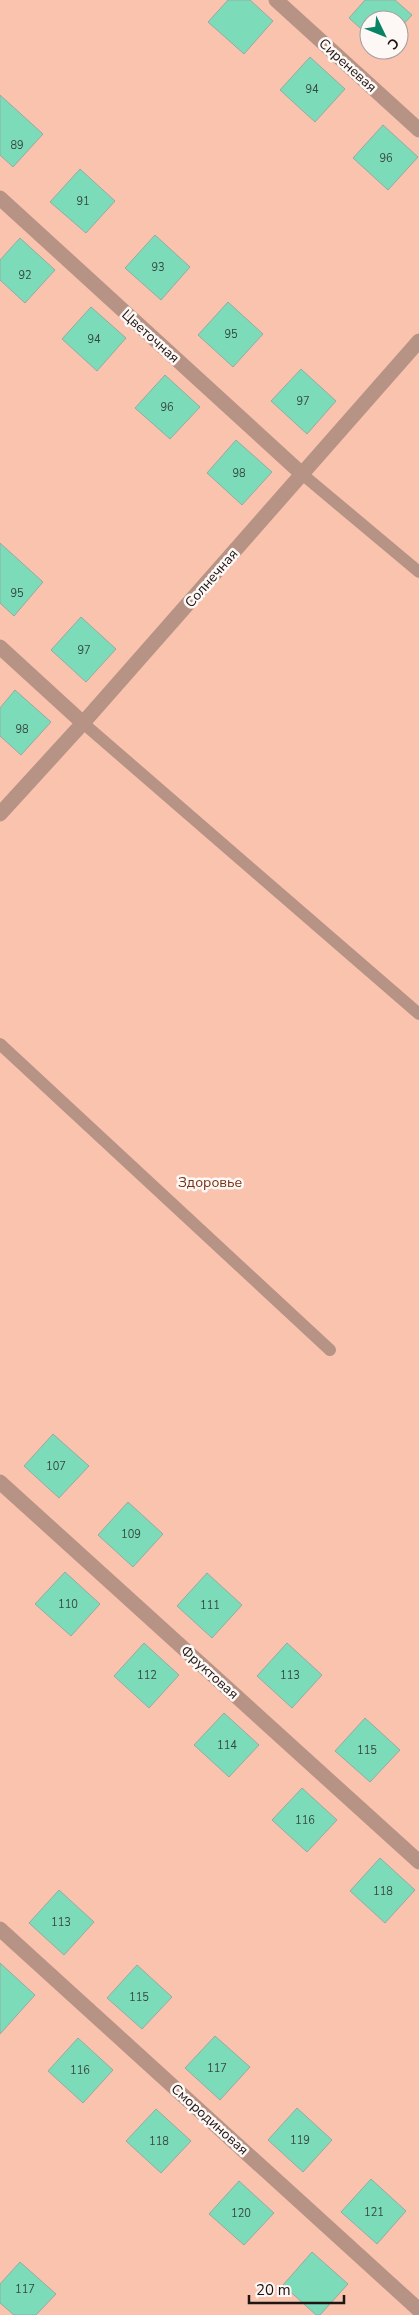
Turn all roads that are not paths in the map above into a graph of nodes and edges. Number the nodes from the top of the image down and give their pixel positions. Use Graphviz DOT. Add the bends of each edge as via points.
graph roads {
  1 [pos="276,0"];
  2 [pos="419,130"];
  3 [pos="0,198"];
  4 [pos="419,341"];
  5 [pos="302,474"];
  6 [pos="419,572"];
  7 [pos="0,647"];
  8 [pos="83,723"];
  9 [pos="0,814"];
  10 [pos="419,1014"];
  11 [pos="0,1044"];
  12 [pos="330,1350"];
  13 [pos="0,1482"];
  14 [pos="419,1862"];
  15 [pos="0,1929"];
  16 [pos="419,2310"];
  1 -- 2 [label="street, Сиреневая"];
  3 -- 5 [label="street, Цветочная"];
  4 -- 5 [label="street, Солнечная"];
  5 -- 6 [label="lane"];
  5 -- 8 [label="street, Солнечная"];
  7 -- 8 [label="street"];
  8 -- 9 [label="street, Солнечная"];
  8 -- 10 [label="lane"];
  11 -- 12 [label="lane"];
  13 -- 14 [label="street, Фруктовая"];
  15 -- 16 [label="street, Смородиновая"];
}
